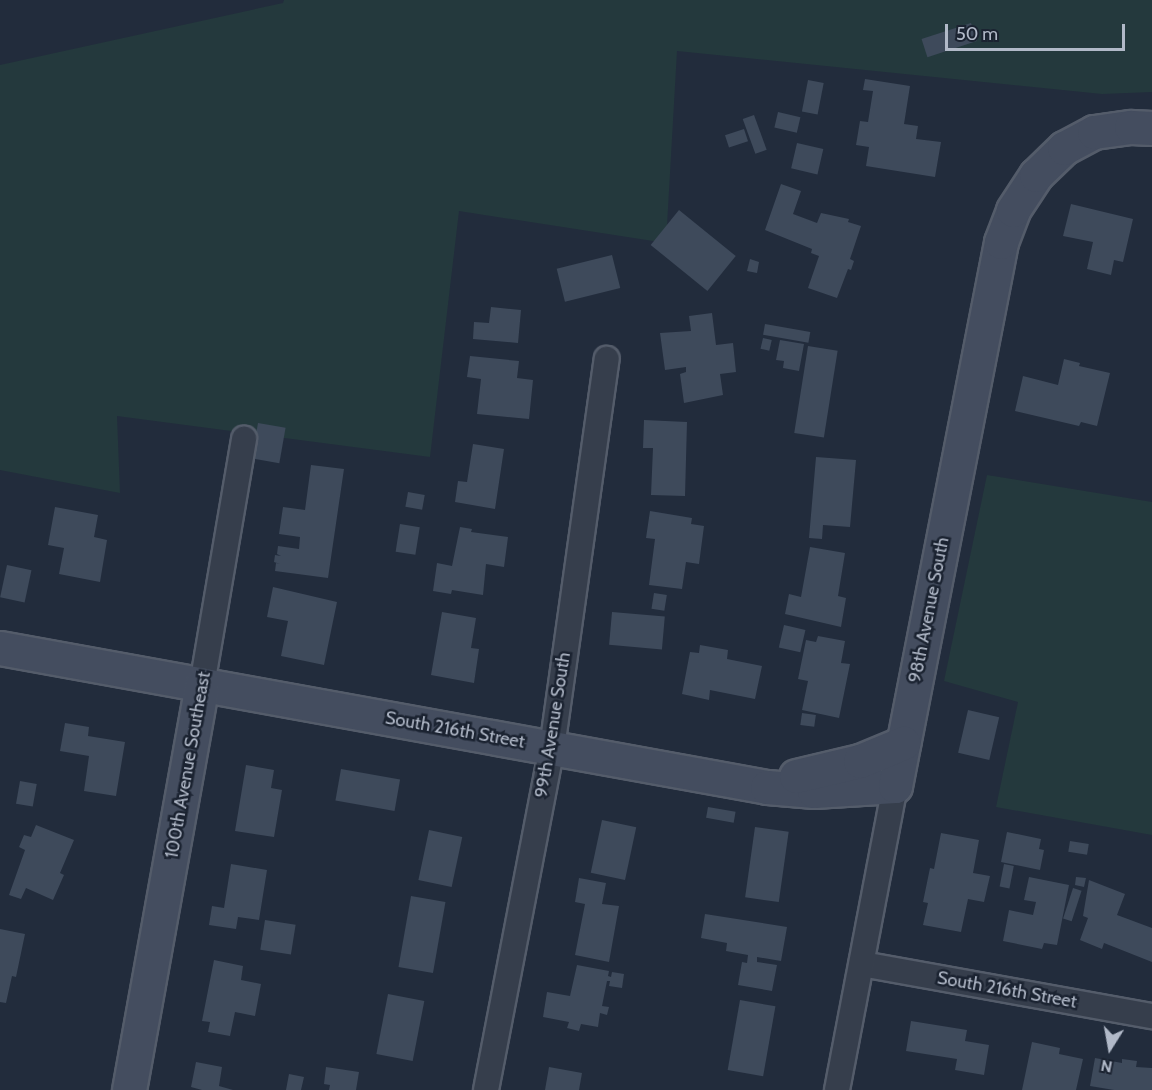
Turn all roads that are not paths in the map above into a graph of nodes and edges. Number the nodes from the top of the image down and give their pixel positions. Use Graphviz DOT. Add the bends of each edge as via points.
graph roads {
  1 [pos="1152,128"];
  2 [pos="606,358"];
  3 [pos="244,439"];
  4 [pos="0,648"];
  5 [pos="202,686"];
  6 [pos="903,743"];
  7 [pos="552,748"];
  8 [pos="708,775"];
  9 [pos="895,786"];
  10 [pos="862,963"];
  11 [pos="1152,1016"];
  12 [pos="129,1090"];
  13 [pos="486,1090"];
  14 [pos="837,1090"];
  1 -- 6 [label="street, 98th Avenue South" via="1094,132 1064,148 1036,175 1013,210 1002,242"];
  2 -- 7 [label="street, 99th Avenue South"];
  3 -- 5 [label="street, 100th Avenue Southeast"];
  4 -- 5 [label="street, South 216th Street"];
  5 -- 7 [label="street, South 216th Street"];
  5 -- 12 [label="street, 100th Avenue Southeast"];
  6 -- 8 [label="street, South 216th Street" via="860,761 807,776"];
  6 -- 9 [label="street, 98th Avenue South"];
  7 -- 8 [label="street, South 216th Street"];
  7 -- 13 [label="street, 99th Avenue South"];
  8 -- 9 [label="street, South 216th Street" via="767,787 814,791"];
  9 -- 10 [label="street, 98th Avenue South"];
  10 -- 11 [label="street, South 216th Street"];
  10 -- 14 [label="street, 98th Avenue South"];
}
